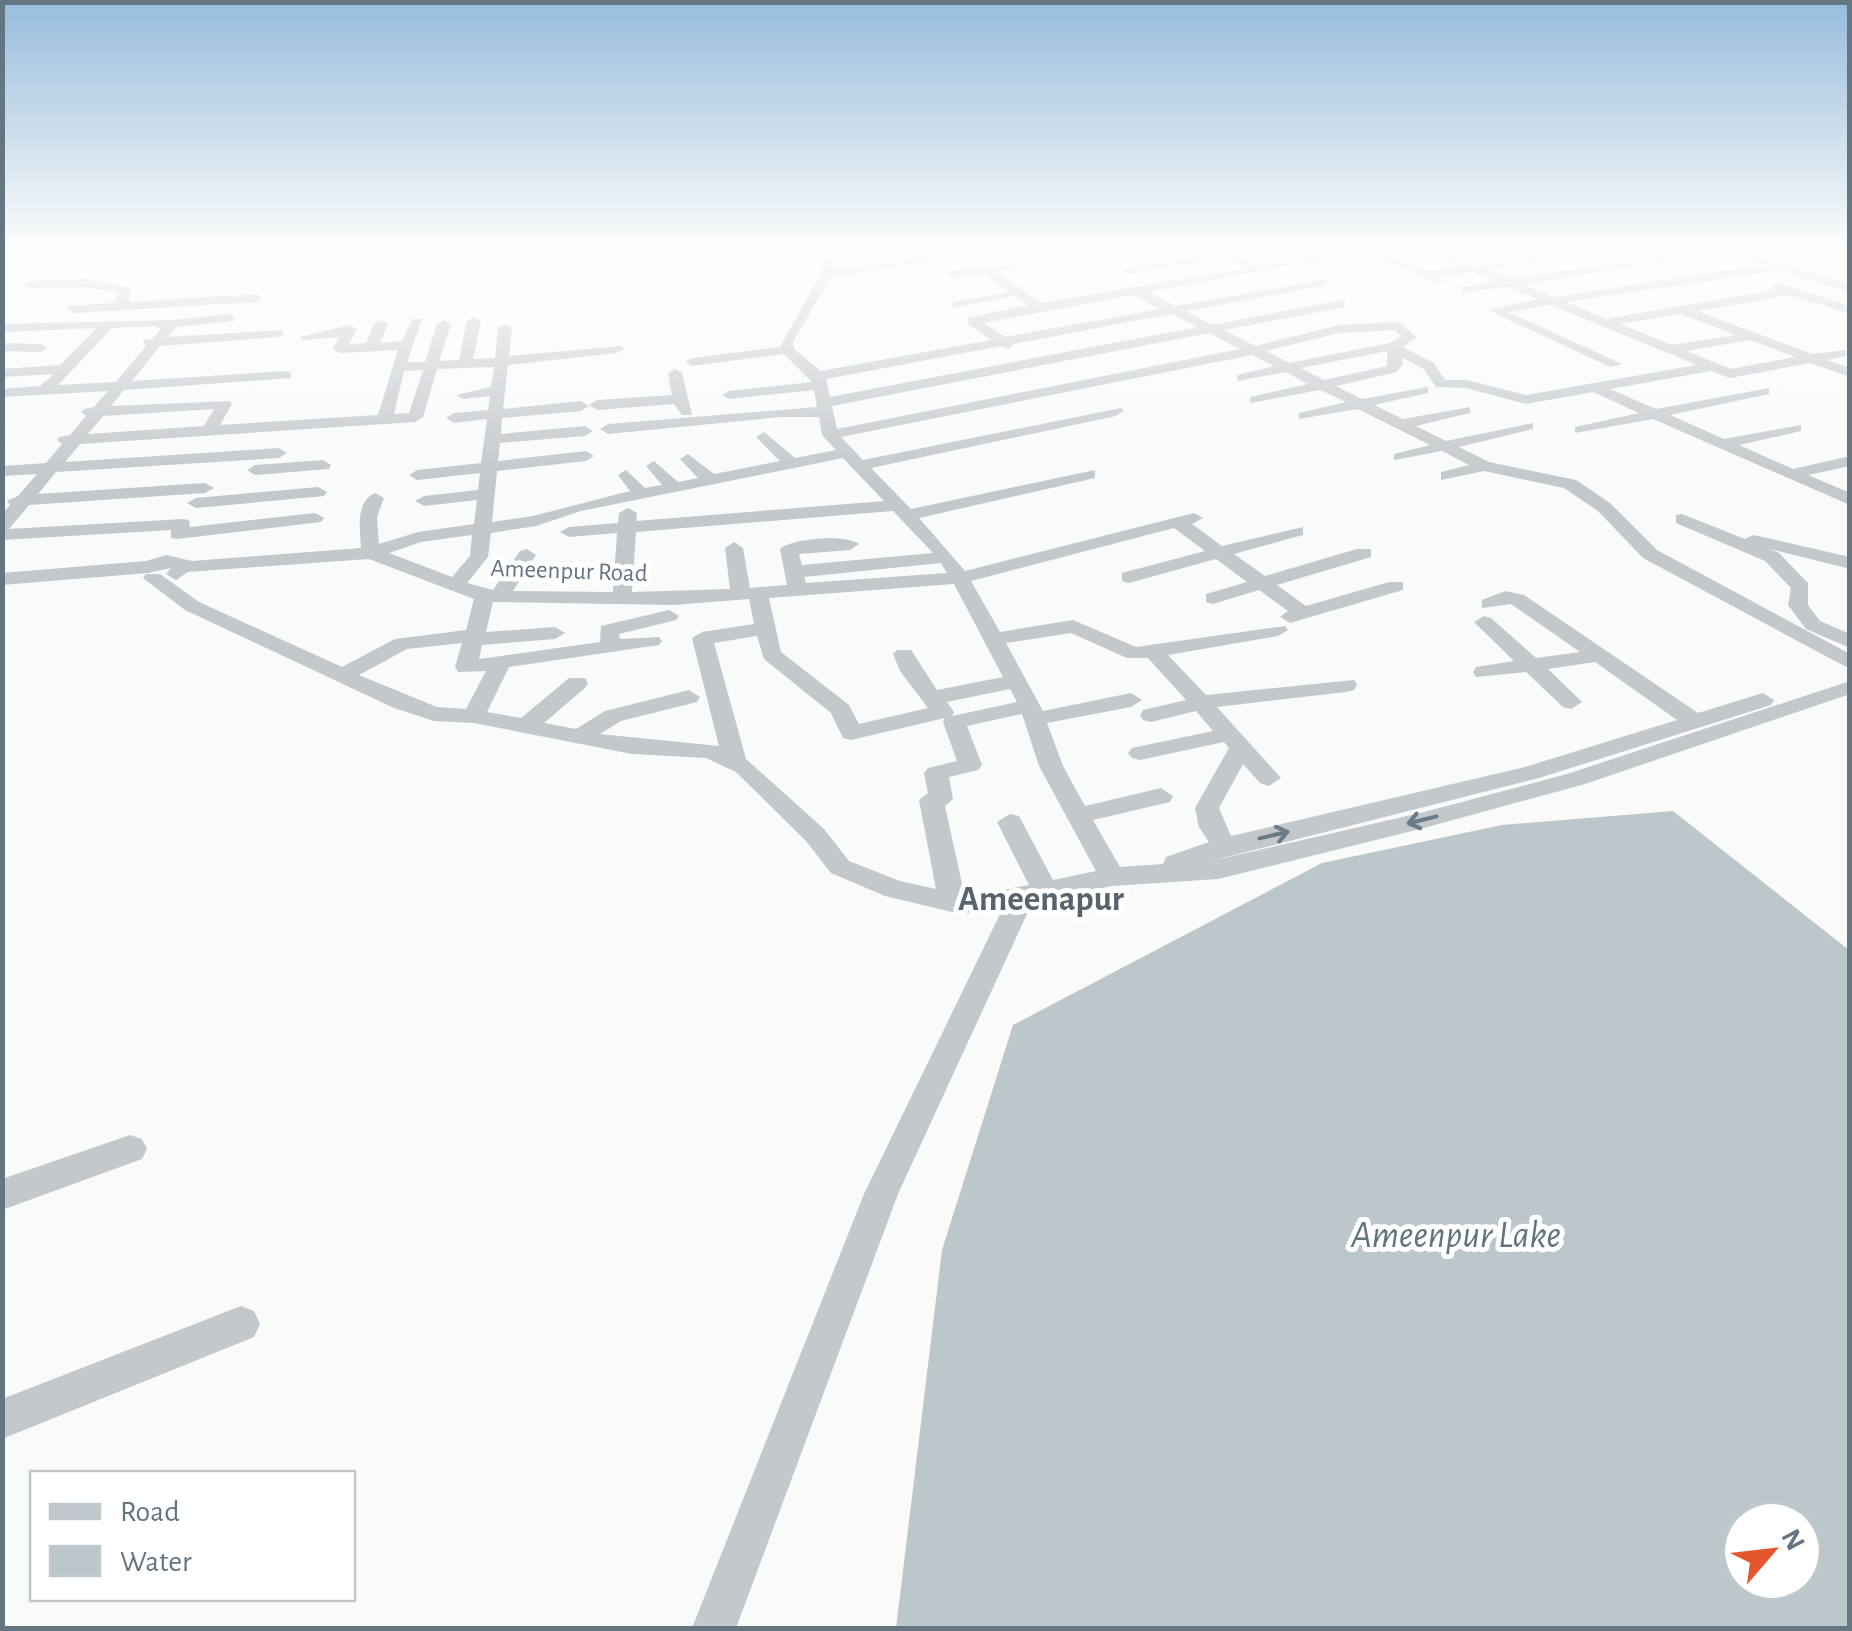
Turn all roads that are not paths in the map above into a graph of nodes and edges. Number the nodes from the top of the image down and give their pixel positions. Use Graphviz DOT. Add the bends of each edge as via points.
graph roads {
  1 [pos="85,327"];
  2 [pos="96,327"];
  3 [pos="97,327"];
  4 [pos="186,327"];
  5 [pos="380,327"];
  6 [pos="415,327"];
  7 [pos="443,327"];
  8 [pos="473,327"];
  9 [pos="795,327"];
  10 [pos="981,327"];
  11 [pos="1079,327"];
  12 [pos="1206,327"];
  13 [pos="1220,327"];
  14 [pos="1382,327"];
  15 [pos="1399,327"];
  16 [pos="1533,327"];
  17 [pos="1573,327"];
  18 [pos="1616,327"];
  19 [pos="1730,327"];
  20 [pos="2,328"];
  21 [pos="505,328"];
  22 [pos="1210,329"];
  23 [pos="1544,332"];
  24 [pos="159,333"];
  25 [pos="278,334"];
  26 [pos="1752,336"];
  27 [pos="307,337"];
  28 [pos="1003,341"];
  29 [pos="407,345"];
  30 [pos="2,347"];
  31 [pos="1393,347"];
  32 [pos="41,348"];
  33 [pos="371,348"];
  34 [pos="617,349"];
  35 [pos="787,350"];
  36 [pos="1256,350"];
  37 [pos="1670,350"];
  38 [pos="1841,354"];
  39 [pos="1812,359"];
  40 [pos="502,362"];
  41 [pos="692,362"];
  42 [pos="465,363"];
  43 [pos="1037,363"];
  44 [pos="430,364"];
  45 [pos="1615,364"];
  46 [pos="398,367"];
  47 [pos="1289,367"];
  48 [pos="1711,367"];
  49 [pos="63,370"];
  50 [pos="2,372"];
  51 [pos="675,373"];
  52 [pos="1848,373"];
  53 [pos="286,376"];
  54 [pos="1242,378"];
  55 [pos="819,380"];
  56 [pos="928,383"];
  57 [pos="1323,385"];
  58 [pos="1077,386"];
  59 [pos="116,387"];
  60 [pos="1595,388"];
  61 [pos="44,390"];
  62 [pos="499,390"];
  63 [pos="1423,390"];
  64 [pos="1764,391"];
  65 [pos="2,392"];
  66 [pos="463,395"];
  67 [pos="729,395"];
  68 [pos="370,399"];
  69 [pos="680,399"];
  70 [pos="1256,400"];
  71 [pos="1361,404"];
  72 [pos="825,408"];
  73 [pos="966,408"];
  74 [pos="1465,410"];
  75 [pos="1116,411"];
  76 [pos="94,412"];
  77 [pos="1654,414"];
  78 [pos="496,415"];
  79 [pos="1304,416"];
  80 [pos="454,418"];
  81 [pos="385,419"];
  82 [pos="363,420"];
  83 [pos="693,420"];
  84 [pos="1403,424"];
  85 [pos="1527,426"];
  86 [pos="242,428"];
  87 [pos="1795,428"];
  88 [pos="210,430"];
  89 [pos="608,430"];
  90 [pos="1581,430"];
  91 [pos="585,431"];
  92 [pos="830,435"];
  93 [pos="1000,436"];
  94 [pos="764,437"];
  95 [pos="495,439"];
  96 [pos="69,440"];
  97 [pos="1723,444"];
  98 [pos="1445,446"];
  99 [pos="279,452"];
  100 [pos="846,453"];
  101 [pos="586,456"];
  102 [pos="1400,456"];
  103 [pos="688,459"];
  104 [pos="1850,461"];
  105 [pos="792,464"];
  106 [pos="324,465"];
  107 [pos="654,466"];
  108 [pos="862,466"];
  109 [pos="1484,466"];
  110 [pos="491,467"];
  111 [pos="44,469"];
  112 [pos="2,471"];
  113 [pos="626,474"];
  114 [pos="1089,474"];
  115 [pos="1791,474"];
  116 [pos="417,475"];
  117 [pos="1446,476"];
  118 [pos="210,480"];
  119 [pos="711,481"];
  120 [pos="674,488"];
  121 [pos="318,492"];
  122 [pos="487,494"];
  123 [pos="375,498"];
  124 [pos="1850,500"];
  125 [pos="424,501"];
  126 [pos="10,504"];
  127 [pos="693,506"];
  128 [pos="631,508"];
  129 [pos="902,510"];
  130 [pos="315,518"];
  131 [pos="2,526"];
  132 [pos="482,528"];
  133 [pos="180,529"];
  134 [pos="1297,531"];
  135 [pos="569,532"];
  136 [pos="2,536"];
  137 [pos="850,544"];
  138 [pos="734,548"];
  139 [pos="1218,552"];
  140 [pos="370,553"];
  141 [pos="1364,553"];
  142 [pos="527,555"];
  143 [pos="1850,564"];
  144 [pos="953,568"];
  145 [pos="152,571"];
  146 [pos="792,572"];
  147 [pos="1129,578"];
  148 [pos="2,579"];
  149 [pos="1262,583"];
  150 [pos="456,584"];
  151 [pos="1396,586"];
  152 [pos="798,593"];
  153 [pos="492,596"];
  154 [pos="749,596"];
  155 [pos="622,598"];
  156 [pos="698,598"];
  157 [pos="1213,598"];
  158 [pos="1303,613"];
  159 [pos="669,616"];
  160 [pos="764,629"];
  161 [pos="555,633"];
  162 [pos="474,637"];
  163 [pos="702,638"];
  164 [pos="995,638"];
  165 [pos="652,641"];
  166 [pos="1850,642"];
  167 [pos="610,647"];
  168 [pos="1154,652"];
  169 [pos="904,654"];
  170 [pos="1601,655"];
  171 [pos="1850,663"];
  172 [pos="500,664"];
  173 [pos="1530,665"];
  174 [pos="1484,672"];
  175 [pos="1850,672"];
  176 [pos="342,676"];
  177 [pos="1017,682"];
  178 [pos="577,683"];
  179 [pos="1346,685"];
  180 [pos="1836,693"];
  181 [pos="689,697"];
  182 [pos="1130,700"];
  183 [pos="1204,702"];
  184 [pos="1571,702"];
  185 [pos="942,710"];
  186 [pos="1032,713"];
  187 [pos="1151,714"];
  188 [pos="474,716"];
  189 [pos="1694,721"];
  190 [pos="526,726"];
  191 [pos="579,737"];
  192 [pos="1236,740"];
  193 [pos="1140,753"];
  194 [pos="735,762"];
  195 [pos="1269,778"];
  196 [pos="1162,796"];
  197 [pos="1080,816"];
  198 [pos="1010,822"];
  199 [pos="1225,846"];
  200 [pos="1147,873"];
  201 [pos="1112,877"];
  202 [pos="1033,894"];
  203 [pos="952,902"];
  204 [pos="130,1149"];
  205 [pos="2,1195"];
  206 [pos="240,1324"];
  207 [pos="2,1418"];
  208 [pos="714,1628"];
  1 -- 20 [label="street"];
  2 -- 49 [label="street"];
  3 -- 24 [label="street"];
  4 -- 24 [label="street"];
  5 -- 33 [label="street"];
  6 -- 29 [label="street"];
  7 -- 44 [label="street"];
  8 -- 42 [label="street"];
  9 -- 35 [label="street"];
  10 -- 28 [label="street"];
  11 -- 28 [label="street"];
  12 -- 22 [label="street"];
  13 -- 22 [label="street"];
  14 -- 36 [label="street"];
  15 -- 31 [label="street" via="1410,337"];
  16 -- 23 [label="street"];
  17 -- 23 [label="street"];
  18 -- 37 [label="street"];
  19 -- 26 [label="street"];
  21 -- 40 [label="street"];
  22 -- 36 [label="street"];
  22 -- 43 [label="street"];
  23 -- 45 [label="street"];
  24 -- 25 [label="street"];
  24 -- 59 [label="street" via="142,363"];
  26 -- 37 [label="street"];
  26 -- 39 [label="street"];
  27 -- 33 [label="street" via="349,330 340,349"];
  28 -- 43 [label="street"];
  28 -- 55 [label="street"];
  29 -- 33 [label="street"];
  29 -- 46 [label="street"];
  30 -- 32 [label="street"];
  31 -- 47 [label="street"];
  31 -- 57 [label="street" via="1392,370"];
  31 -- 60 [label="street" via="1429,366 1444,385 1526,400"];
  34 -- 40 [label="street" via="535,350"];
  35 -- 41 [label="street"];
  35 -- 55 [label="street"];
  36 -- 47 [label="street"];
  36 -- 58 [label="street"];
  37 -- 48 [label="street"];
  38 -- 39 [label="street"];
  39 -- 48 [label="street" via="1730,374"];
  39 -- 52 [label="street"];
  40 -- 42 [label="street"];
  40 -- 62 [label="street"];
  42 -- 44 [label="street"];
  43 -- 56 [label="street"];
  43 -- 58 [label="street"];
  44 -- 46 [label="street"];
  44 -- 81 [label="street" via="415,417"];
  46 -- 81 [label="street"];
  47 -- 54 [label="street"];
  47 -- 57 [label="street"];
  48 -- 60 [label="street"];
  49 -- 50 [label="street"];
  49 -- 61 [label="street"];
  51 -- 69 [label="street"];
  53 -- 59 [label="street"];
  55 -- 67 [label="street"];
  55 -- 72 [label="street"];
  56 -- 72 [label="street"];
  56 -- 73 [label="street"];
  57 -- 70 [label="street"];
  57 -- 71 [label="street"];
  58 -- 73 [label="street"];
  59 -- 61 [label="street"];
  59 -- 76 [label="street"];
  60 -- 77 [label="street"];
  61 -- 65 [label="street"];
  62 -- 66 [label="street"];
  62 -- 78 [label="street"];
  63 -- 71 [label="street"];
  64 -- 77 [label="street"];
  68 -- 82 [label="street"];
  69 -- 78 [label="street"];
  69 -- 83 [label="street"];
  71 -- 79 [label="street"];
  71 -- 84 [label="street"];
  72 -- 83 [label="street"];
  72 -- 92 [label="street"];
  73 -- 92 [label="street"];
  73 -- 93 [label="street"];
  74 -- 84 [label="street"];
  75 -- 93 [label="street"];
  76 -- 88 [label="street" via="224,404"];
  76 -- 96 [label="street"];
  77 -- 90 [label="street"];
  77 -- 97 [label="street"];
  78 -- 80 [label="street"];
  78 -- 95 [label="street"];
  81 -- 82 [label="street"];
  82 -- 86 [label="street"];
  83 -- 89 [label="street"];
  84 -- 98 [label="street"];
  85 -- 98 [label="street"];
  86 -- 88 [label="street"];
  86 -- 118 [label="street"];
  87 -- 97 [label="street"];
  88 -- 96 [label="street"];
  91 -- 95 [label="street"];
  92 -- 100 [label="street"];
  93 -- 108 [label="street"];
  94 -- 105 [label="street"];
  95 -- 110 [label="street"];
  96 -- 111 [label="street"];
  97 -- 115 [label="street"];
  98 -- 102 [label="street"];
  98 -- 109 [label="street"];
  99 -- 118 [label="street"];
  100 -- 105 [label="street"];
  100 -- 108 [label="street"];
  101 -- 110 [label="street"];
  103 -- 119 [label="street"];
  104 -- 115 [label="street"];
  105 -- 119 [label="street"];
  106 -- 118 [label="street"];
  107 -- 120 [label="street"];
  108 -- 129 [label="street"];
  109 -- 117 [label="street"];
  109 -- 171 [label="street" via="1570,484 1604,507 1650,554"];
  110 -- 116 [label="street"];
  110 -- 122 [label="street"];
  111 -- 112 [label="street"];
  111 -- 118 [label="street"];
  111 -- 126 [label="street"];
  113 -- 128 [label="street"];
  114 -- 129 [label="street"];
  115 -- 124 [label="street"];
  118 -- 121 [label="street"];
  118 -- 126 [label="street"];
  118 -- 133 [label="street"];
  119 -- 120 [label="street"];
  120 -- 128 [label="street"];
  122 -- 125 [label="street"];
  122 -- 132 [label="street"];
  123 -- 140 [label="street" via="368,517"];
  126 -- 131 [label="street"];
  127 -- 128 [label="street"];
  128 -- 129 [label="street"];
  128 -- 132 [label="street" via="576,507"];
  128 -- 135 [label="street"];
  128 -- 155 [label="street"];
  129 -- 144 [label="street"];
  130 -- 133 [label="street"];
  132 -- 140 [label="street" via="418,536"];
  132 -- 150 [label="street" via="480,556"];
  133 -- 136 [label="street"];
  133 -- 145 [label="street"];
  134 -- 139 [label="street"];
  137 -- 146 [label="street" via="789,549"];
  138 -- 154 [label="street"];
  139 -- 144 [label="street" via="1186,520"];
  139 -- 147 [label="street"];
  139 -- 149 [label="street"];
  140 -- 145 [label="street, Ameenpur Road" via="185,567 179,560"];
  140 -- 150 [label="street, Ameenpur Road"];
  141 -- 149 [label="street"];
  142 -- 153 [label="street"];
  143 -- 166 [label="street" via="1682,519 1772,556 1801,587 1798,605 1813,624"];
  144 -- 146 [label="street"];
  144 -- 152 [label="street, Ameenpur Road"];
  144 -- 164 [label="street"];
  145 -- 148 [label="street"];
  145 -- 176 [label="street" via="192,606"];
  146 -- 152 [label="street"];
  149 -- 157 [label="street"];
  149 -- 158 [label="street"];
  150 -- 153 [label="street, Ameenpur Road"];
  151 -- 158 [label="street"];
  152 -- 154 [label="street, Ameenpur Road"];
  153 -- 155 [label="street, Ameenpur Road"];
  153 -- 162 [label="street"];
  154 -- 156 [label="street, Ameenpur Road"];
  154 -- 160 [label="street"];
  155 -- 156 [label="street, Ameenpur Road"];
  156 -- 163 [label="street"];
  158 -- 168 [label="street" via="1274,626"];
  159 -- 167 [label="street" via="608,630"];
  160 -- 163 [label="street"];
  160 -- 185 [label="street" via="771,655 841,710 851,733"];
  161 -- 162 [label="street"];
  162 -- 172 [label="street" via="466,667"];
  162 -- 176 [label="street" via="402,643"];
  163 -- 194 [label="street"];
  164 -- 168 [label="street" via="1073,626 1134,654"];
  164 -- 177 [label="street"];
  165 -- 167 [label="street"];
  167 -- 172 [label="street"];
  168 -- 183 [label="street"];
  169 -- 185 [label="street"];
  170 -- 173 [label="street"];
  170 -- 173 [label="street" via="1505,597 1486,613"];
  170 -- 189 [label="street"];
  172 -- 188 [label="street"];
  173 -- 174 [label="street"];
  173 -- 184 [label="street"];
  175 -- 180 [label="street"];
  176 -- 188 [label="street" via="434,714"];
  177 -- 185 [label="street"];
  177 -- 186 [label="street"];
  178 -- 190 [label="street"];
  179 -- 183 [label="street"];
  180 -- 189 [label="street"];
  180 -- 200 [label="street, one-way" via="1424,820 1218,870"];
  181 -- 191 [label="street" via="614,716"];
  182 -- 186 [label="street"];
  183 -- 187 [label="street"];
  183 -- 192 [label="street"];
  185 -- 186 [label="street"];
  185 -- 203 [label="street" via="970,765 936,773 941,799 931,800"];
  186 -- 197 [label="street" via="1051,766"];
  188 -- 190 [label="street"];
  199 -- 189 [label="street, one-way" via="1531,773"];
  190 -- 191 [label="street"];
  191 -- 194 [label="street" via="710,751"];
  192 -- 193 [label="street"];
  192 -- 195 [label="street"];
  192 -- 199 [label="street" via="1206,808"];
  194 -- 203 [label="street" via="840,867"];
  196 -- 197 [label="street"];
  197 -- 201 [label="street"];
  198 -- 202 [label="street"];
  199 -- 200 [label="street"];
  200 -- 201 [label="street"];
  201 -- 202 [label="street"];
  202 -- 203 [label="street" via="984,904"];
  202 -- 208 [label="street" via="881,1194"];
  204 -- 205 [label="street"];
  206 -- 207 [label="street"];
}
